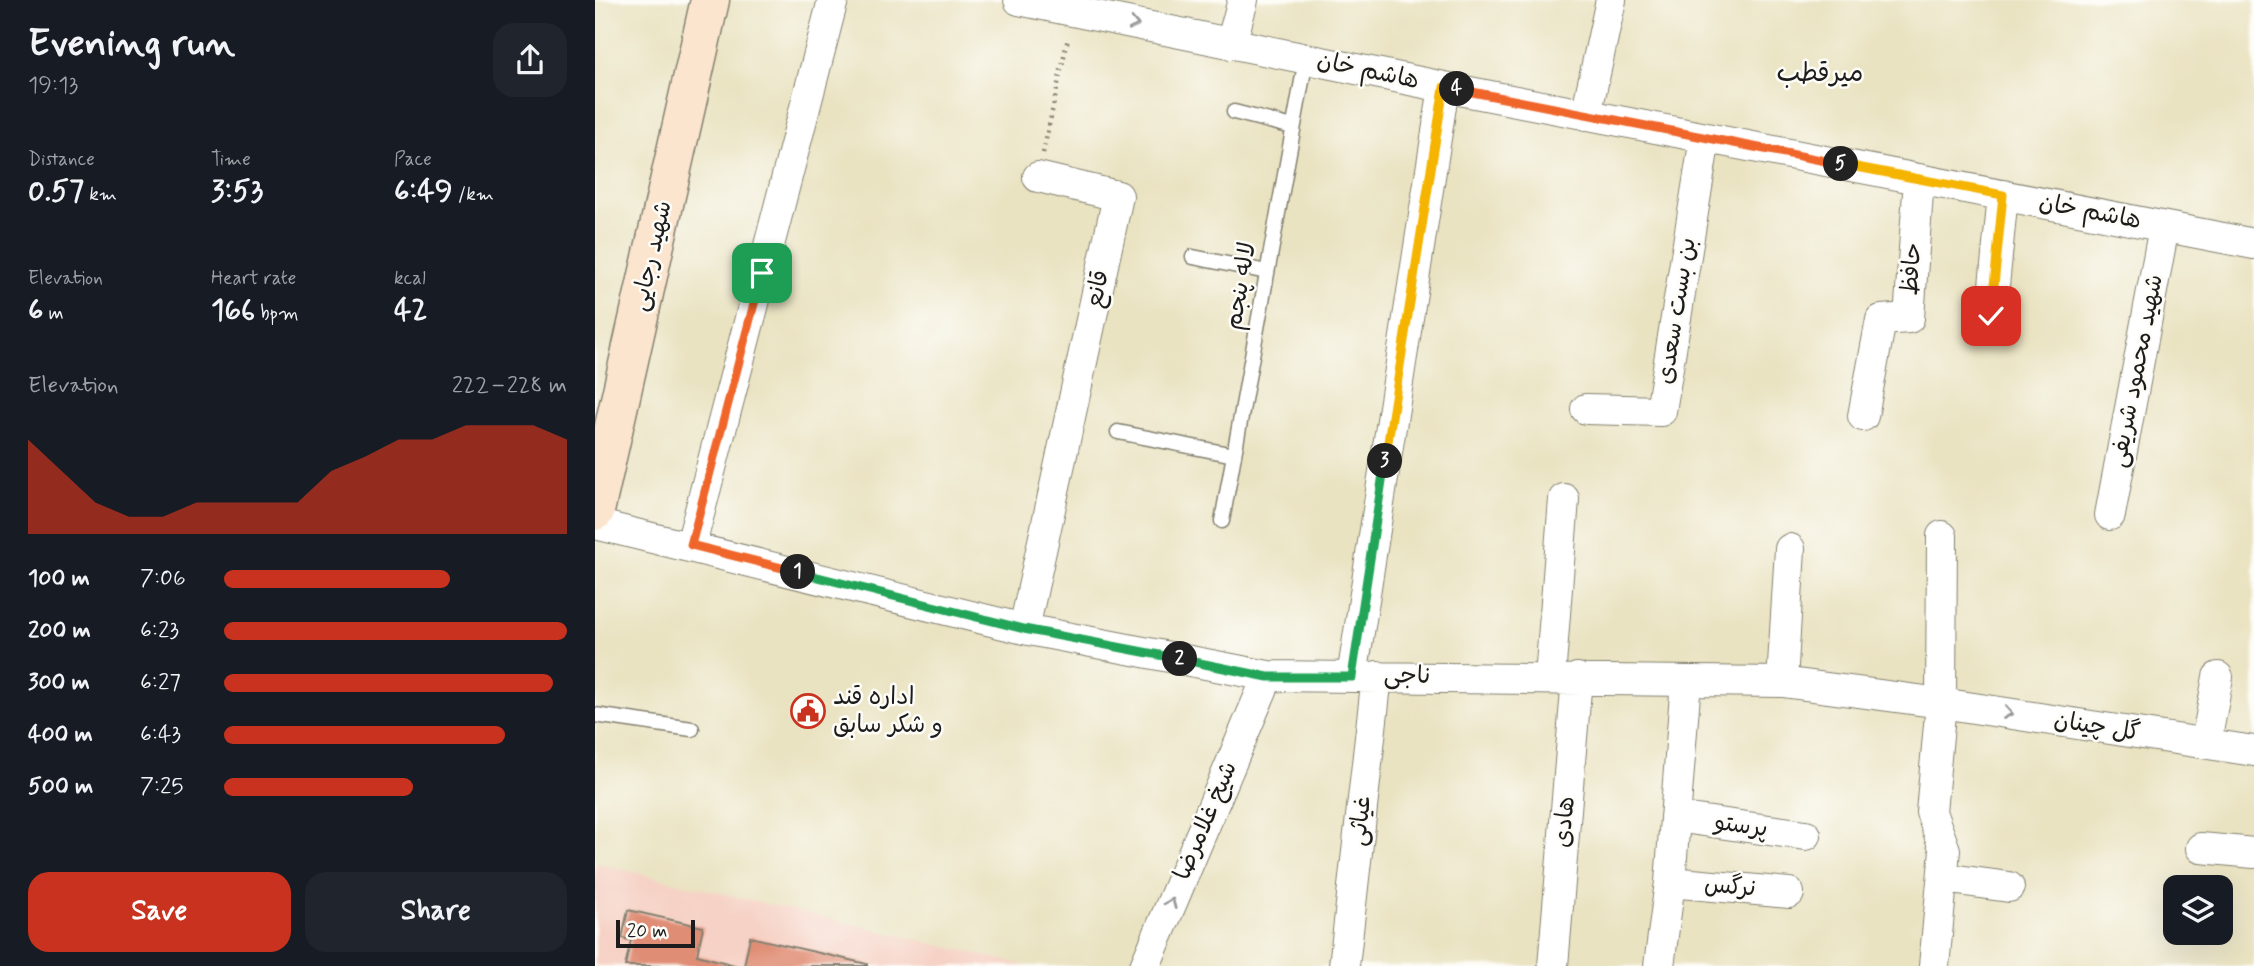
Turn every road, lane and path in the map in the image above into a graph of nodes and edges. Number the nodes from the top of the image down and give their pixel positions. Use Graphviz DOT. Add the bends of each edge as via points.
graph roads {
  1 [pos="710,0"];
  2 [pos="833,0"];
  3 [pos="1019,0"];
  4 [pos="1243,0"];
  5 [pos="1611,0"];
  6 [pos="1074,11"];
  7 [pos="1231,44"];
  8 [pos="1306,59"];
  9 [pos="1444,87"];
  10 [pos="1234,112"];
  11 [pos="1586,115"];
  12 [pos="1293,127"];
  13 [pos="1705,138"];
  14 [pos="1038,177"];
  15 [pos="1919,179"];
  16 [pos="2003,195"];
  17 [pos="2164,227"];
  18 [pos="2254,244"];
  19 [pos="1193,257"];
  20 [pos="1267,272"];
  21 [pos="1991,316"];
  22 [pos="1587,409"];
  23 [pos="1863,416"];
  24 [pos="1118,432"];
  25 [pos="1234,455"];
  26 [pos="1564,499"];
  27 [pos="595,512"];
  28 [pos="2110,515"];
  29 [pos="1222,521"];
  30 [pos="595,524"];
  31 [pos="1942,536"];
  32 [pos="691,545"];
  33 [pos="1790,549"];
  34 [pos="1024,629"];
  35 [pos="1364,676"];
  36 [pos="1268,677"];
  37 [pos="2218,677"];
  38 [pos="1564,678"];
  39 [pos="1686,681"];
  40 [pos="1782,682"];
  41 [pos="1941,703"];
  42 [pos="595,715"];
  43 [pos="692,730"];
  44 [pos="2206,743"];
  45 [pos="2254,751"];
  46 [pos="1675,817"];
  47 [pos="1806,835"];
  48 [pos="2201,848"];
  49 [pos="2254,853"];
  50 [pos="1943,878"];
  51 [pos="1670,882"];
  52 [pos="2009,887"];
  53 [pos="1789,893"];
  54 [pos="1145,966"];
  55 [pos="1345,966"];
  56 [pos="1553,966"];
  57 [pos="1659,966"];
  58 [pos="1934,966"];
  1 -- 27 [label="main road, شهید رجایی"];
  2 -- 32 [label="street"];
  3 -- 6 [label="street, هاشم خان"];
  4 -- 7 [label="street"];
  5 -- 11 [label="street"];
  6 -- 7 [label="street, هاشم خان, one-way"];
  6 -- 14 [label="path"];
  7 -- 8 [label="street, هاشم خان"];
  8 -- 9 [label="street, هاشم خان"];
  8 -- 12 [label="lane, لاله پنجم"];
  9 -- 11 [label="street, هاشم خان"];
  9 -- 35 [label="street, غیاثی"];
  10 -- 12 [label="lane"];
  11 -- 13 [label="street, هاشم خان"];
  12 -- 20 [label="lane, لاله پنجم"];
  13 -- 15 [label="street, هاشم خان"];
  13 -- 22 [label="street, بن بست سعدی" via="1661,411"];
  14 -- 34 [label="street, قانع" via="1118,196"];
  15 -- 16 [label="street, هاشم خان"];
  15 -- 23 [label="street, حافظ" via="1909,318 1881,320"];
  16 -- 17 [label="street, هاشم خان"];
  16 -- 21 [label="street"];
  17 -- 18 [label="street, هاشم خان"];
  17 -- 28 [label="street, شهید محمود شریفی"];
  19 -- 20 [label="lane"];
  20 -- 25 [label="lane, لاله پنجم"];
  24 -- 25 [label="lane"];
  25 -- 29 [label="lane, لاله پنجم"];
  26 -- 38 [label="street, هادی"];
  30 -- 32 [label="street, ناجی"];
  31 -- 41 [label="street"];
  32 -- 34 [label="street, ناجی"];
  33 -- 40 [label="street"];
  34 -- 36 [label="street, ناجی"];
  35 -- 36 [label="street, ناجی"];
  35 -- 38 [label="street, ناجی"];
  35 -- 55 [label="street, غیاثی"];
  54 -- 36 [label="street, شیخ غلامرضا, one-way"];
  37 -- 44 [label="street"];
  38 -- 39 [label="street, ناجی"];
  38 -- 56 [label="street, هادی"];
  39 -- 40 [label="street, ناجی"];
  39 -- 46 [label="street"];
  40 -- 41 [label="street, ناجی"];
  41 -- 44 [label="street, گل چینان, one-way"];
  41 -- 50 [label="street" via="1931,812 1945,850"];
  42 -- 43 [label="lane"];
  44 -- 45 [label="street, گل چینان"];
  46 -- 47 [label="street, پرستو"];
  46 -- 51 [label="street"];
  48 -- 49 [label="street"];
  50 -- 52 [label="street"];
  50 -- 58 [label="street"];
  51 -- 53 [label="street, نرگس"];
  51 -- 57 [label="street"];
}
